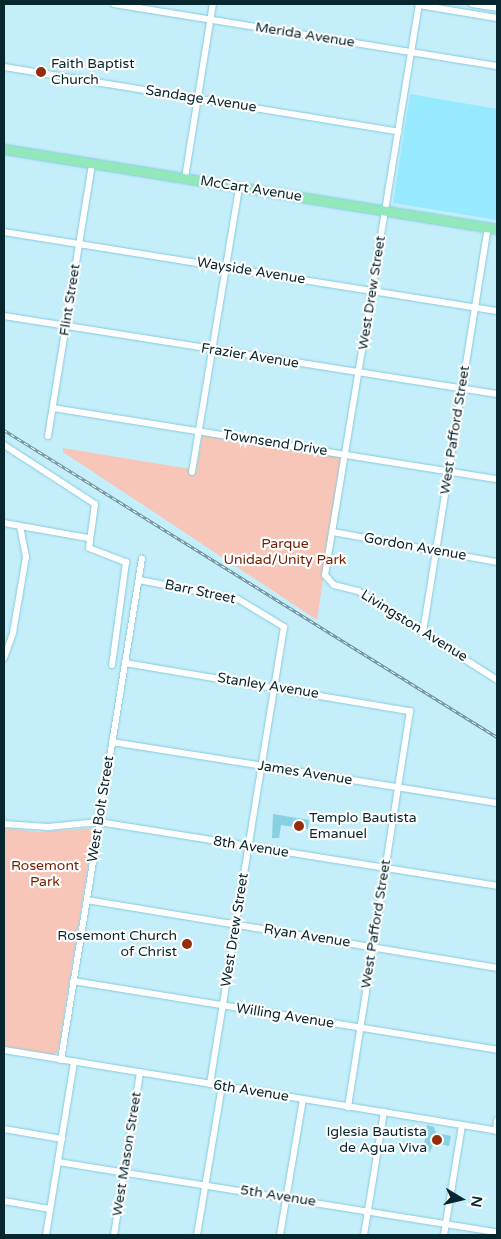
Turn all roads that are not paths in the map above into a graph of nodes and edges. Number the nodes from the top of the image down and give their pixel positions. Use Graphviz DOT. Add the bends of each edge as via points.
graph roads {
  1 [pos="114,4"];
  2 [pos="213,4"];
  3 [pos="419,4"];
  4 [pos="472,4"];
  5 [pos="497,8"];
  6 [pos="497,18"];
  7 [pos="210,20"];
  8 [pos="411,52"];
  9 [pos="497,66"];
  10 [pos="4,67"];
  11 [pos="198,98"];
  12 [pos="399,132"];
  13 [pos="4,149"];
  14 [pos="92,164"];
  15 [pos="185,178"];
  16 [pos="239,187"];
  17 [pos="386,211"];
  18 [pos="492,228"];
  19 [pos="4,232"];
  20 [pos="79,245"];
  21 [pos="226,266"];
  22 [pos="372,290"];
  23 [pos="474,308"];
  24 [pos="497,312"];
  25 [pos="4,316"];
  26 [pos="66,326"];
  27 [pos="212,350"];
  28 [pos="359,372"];
  29 [pos="462,388"];
  30 [pos="497,394"];
  31 [pos="53,408"];
  32 [pos="199,431"];
  33 [pos="48,436"];
  34 [pos="4,445"];
  35 [pos="345,454"];
  36 [pos="447,471"];
  37 [pos="192,472"];
  38 [pos="497,479"];
  39 [pos="4,523"];
  40 [pos="20,527"];
  41 [pos="333,532"];
  42 [pos="88,538"];
  43 [pos="436,551"];
  44 [pos="142,558"];
  45 [pos="497,562"];
  46 [pos="139,580"];
  47 [pos="328,581"];
  48 [pos="284,627"];
  49 [pos="423,632"];
  50 [pos="4,658"];
  51 [pos="125,663"];
  52 [pos="112,665"];
  53 [pos="497,680"];
  54 [pos="274,687"];
  55 [pos="410,711"];
  56 [pos="112,742"];
  57 [pos="261,766"];
  58 [pos="398,788"];
  59 [pos="497,803"];
  60 [pos="99,822"];
  61 [pos="4,824"];
  62 [pos="248,846"];
  63 [pos="385,868"];
  64 [pos="497,886"];
  65 [pos="87,900"];
  66 [pos="236,925"];
  67 [pos="373,947"];
  68 [pos="497,968"];
  69 [pos="74,981"];
  70 [pos="222,1005"];
  71 [pos="360,1028"];
  72 [pos="4,1050"];
  73 [pos="497,1050"];
  74 [pos="61,1060"];
  75 [pos="74,1062"];
  76 [pos="140,1072"];
  77 [pos="210,1084"];
  78 [pos="222,1086"];
  79 [pos="303,1099"];
  80 [pos="348,1106"];
  81 [pos="384,1112"];
  82 [pos="497,1120"];
  83 [pos="462,1125"];
  84 [pos="4,1129"];
  85 [pos="496,1131"];
  86 [pos="62,1139"];
  87 [pos="58,1162"];
  88 [pos="124,1174"];
  89 [pos="206,1184"];
  90 [pos="287,1197"];
  91 [pos="4,1201"];
  92 [pos="50,1209"];
  93 [pos="368,1210"];
  94 [pos="446,1223"];
  95 [pos="497,1232"];
  96 [pos="46,1235"];
  97 [pos="114,1235"];
  98 [pos="197,1235"];
  99 [pos="280,1235"];
  100 [pos="364,1235"];
  101 [pos="444,1235"];
  1 -- 7 [label="street, Merida Avenue"];
  2 -- 7 [label="street"];
  3 -- 6 [label="street"];
  3 -- 8 [label="street, West Drew Street"];
  4 -- 5 [label="street"];
  7 -- 8 [label="street, Merida Avenue"];
  7 -- 11 [label="street"];
  8 -- 9 [label="street, Merida Avenue"];
  8 -- 12 [label="street, West Drew Street"];
  10 -- 11 [label="street, Sandage Avenue"];
  11 -- 12 [label="street, Sandage Avenue"];
  11 -- 15 [label="street"];
  12 -- 17 [label="street, West Drew Street"];
  13 -- 14 [label="main road, McCart Avenue"];
  14 -- 15 [label="main road, McCart Avenue"];
  14 -- 20 [label="street, Flint Street"];
  15 -- 16 [label="main road, McCart Avenue"];
  16 -- 17 [label="main road, McCart Avenue"];
  16 -- 21 [label="street"];
  17 -- 18 [label="main road, McCart Avenue"];
  17 -- 22 [label="street, West Drew Street"];
  18 -- 23 [label="street, West Pafford Street"];
  19 -- 20 [label="street, Wayside Avenue"];
  20 -- 21 [label="street, Wayside Avenue"];
  20 -- 26 [label="street, Flint Street"];
  21 -- 22 [label="street, Wayside Avenue"];
  21 -- 27 [label="street"];
  22 -- 23 [label="street, Wayside Avenue"];
  22 -- 28 [label="street, West Drew Street"];
  23 -- 24 [label="street, Wayside Avenue"];
  23 -- 29 [label="street, West Pafford Street"];
  25 -- 26 [label="street, Frazier Avenue"];
  26 -- 27 [label="street, Frazier Avenue"];
  26 -- 31 [label="street, Flint Street"];
  27 -- 28 [label="street, Frazier Avenue"];
  27 -- 32 [label="street"];
  28 -- 29 [label="street, Frazier Avenue"];
  28 -- 35 [label="street, West Drew Street"];
  29 -- 30 [label="street, Frazier Avenue"];
  29 -- 36 [label="street, West Pafford Street"];
  31 -- 32 [label="street, Townsend Drive"];
  31 -- 33 [label="street, Flint Street"];
  32 -- 35 [label="street, Townsend Drive"];
  32 -- 37 [label="street"];
  34 -- 42 [label="street" via="95,504"];
  35 -- 36 [label="street, Townsend Drive"];
  35 -- 41 [label="street, West Drew Street"];
  36 -- 38 [label="street, Townsend Drive"];
  36 -- 43 [label="street, West Pafford Street"];
  39 -- 40 [label="street"];
  40 -- 42 [label="street"];
  40 -- 50 [label="street" via="26,557 11,640"];
  41 -- 43 [label="street, Gordon Avenue"];
  41 -- 47 [label="street, West Drew Street" via="326,568"];
  42 -- 52 [label="street" via="92,550 126,562"];
  43 -- 45 [label="street, Gordon Avenue"];
  43 -- 49 [label="street, West Pafford Street"];
  44 -- 46 [label="street, West Bolt Street"];
  46 -- 48 [label="street, Barr Street" via="238,599"];
  46 -- 51 [label="street, West Bolt Street"];
  47 -- 49 [label="street, Livingston Avenue" via="358,591"];
  48 -- 54 [label="street, West Drew Street"];
  49 -- 53 [label="street, Livingston Avenue"];
  51 -- 54 [label="street, Stanley Avenue"];
  51 -- 56 [label="street, West Bolt Street"];
  54 -- 55 [label="street, Stanley Avenue"];
  54 -- 57 [label="street, West Drew Street"];
  55 -- 58 [label="street, West Pafford Street"];
  56 -- 57 [label="street, James Avenue"];
  56 -- 60 [label="street, West Bolt Street"];
  57 -- 58 [label="street, James Avenue"];
  57 -- 62 [label="street, West Drew Street"];
  58 -- 59 [label="street, James Avenue"];
  58 -- 63 [label="street, West Pafford Street"];
  60 -- 61 [label="street, 8th Avenue" via="48,827"];
  60 -- 62 [label="street, 8th Avenue"];
  60 -- 65 [label="street, West Bolt Street"];
  62 -- 63 [label="street, 8th Avenue"];
  62 -- 66 [label="street, West Drew Street"];
  63 -- 64 [label="street, 8th Avenue"];
  63 -- 67 [label="street, West Pafford Street"];
  65 -- 66 [label="street, Ryan Avenue"];
  65 -- 69 [label="street, West Bolt Street"];
  66 -- 67 [label="street, Ryan Avenue"];
  66 -- 70 [label="street, West Drew Street"];
  67 -- 68 [label="street, Ryan Avenue"];
  67 -- 71 [label="street, West Pafford Street"];
  69 -- 70 [label="street, Willing Avenue"];
  69 -- 74 [label="street, West Bolt Street"];
  70 -- 71 [label="street, Willing Avenue"];
  70 -- 77 [label="street, West Drew Street"];
  71 -- 73 [label="street, Willing Avenue"];
  71 -- 80 [label="street, West Pafford Street"];
  72 -- 74 [label="street, 6th Avenue"];
  74 -- 75 [label="street, 6th Avenue"];
  75 -- 76 [label="street, 6th Avenue"];
  75 -- 86 [label="street"];
  76 -- 77 [label="street, 6th Avenue"];
  76 -- 88 [label="street, West Mason Street"];
  77 -- 78 [label="street, 6th Avenue"];
  78 -- 79 [label="street, 6th Avenue"];
  78 -- 89 [label="street"];
  79 -- 80 [label="street, 6th Avenue"];
  79 -- 90 [label="street"];
  80 -- 81 [label="street, 6th Avenue"];
  81 -- 83 [label="street, 6th Avenue"];
  81 -- 93 [label="street"];
  82 -- 85 [label="street"];
  83 -- 85 [label="street, 6th Avenue"];
  83 -- 94 [label="street"];
  84 -- 86 [label="street"];
  86 -- 87 [label="street"];
  87 -- 88 [label="street, 5th Avenue"];
  87 -- 92 [label="street"];
  88 -- 89 [label="street, 5th Avenue"];
  88 -- 97 [label="street, West Mason Street"];
  89 -- 90 [label="street, 5th Avenue"];
  89 -- 98 [label="street"];
  90 -- 93 [label="street, 5th Avenue"];
  90 -- 99 [label="street"];
  91 -- 92 [label="street"];
  92 -- 96 [label="street"];
  93 -- 94 [label="street, 5th Avenue"];
  93 -- 100 [label="street"];
  94 -- 95 [label="street, 5th Avenue"];
  94 -- 101 [label="street"];
}
